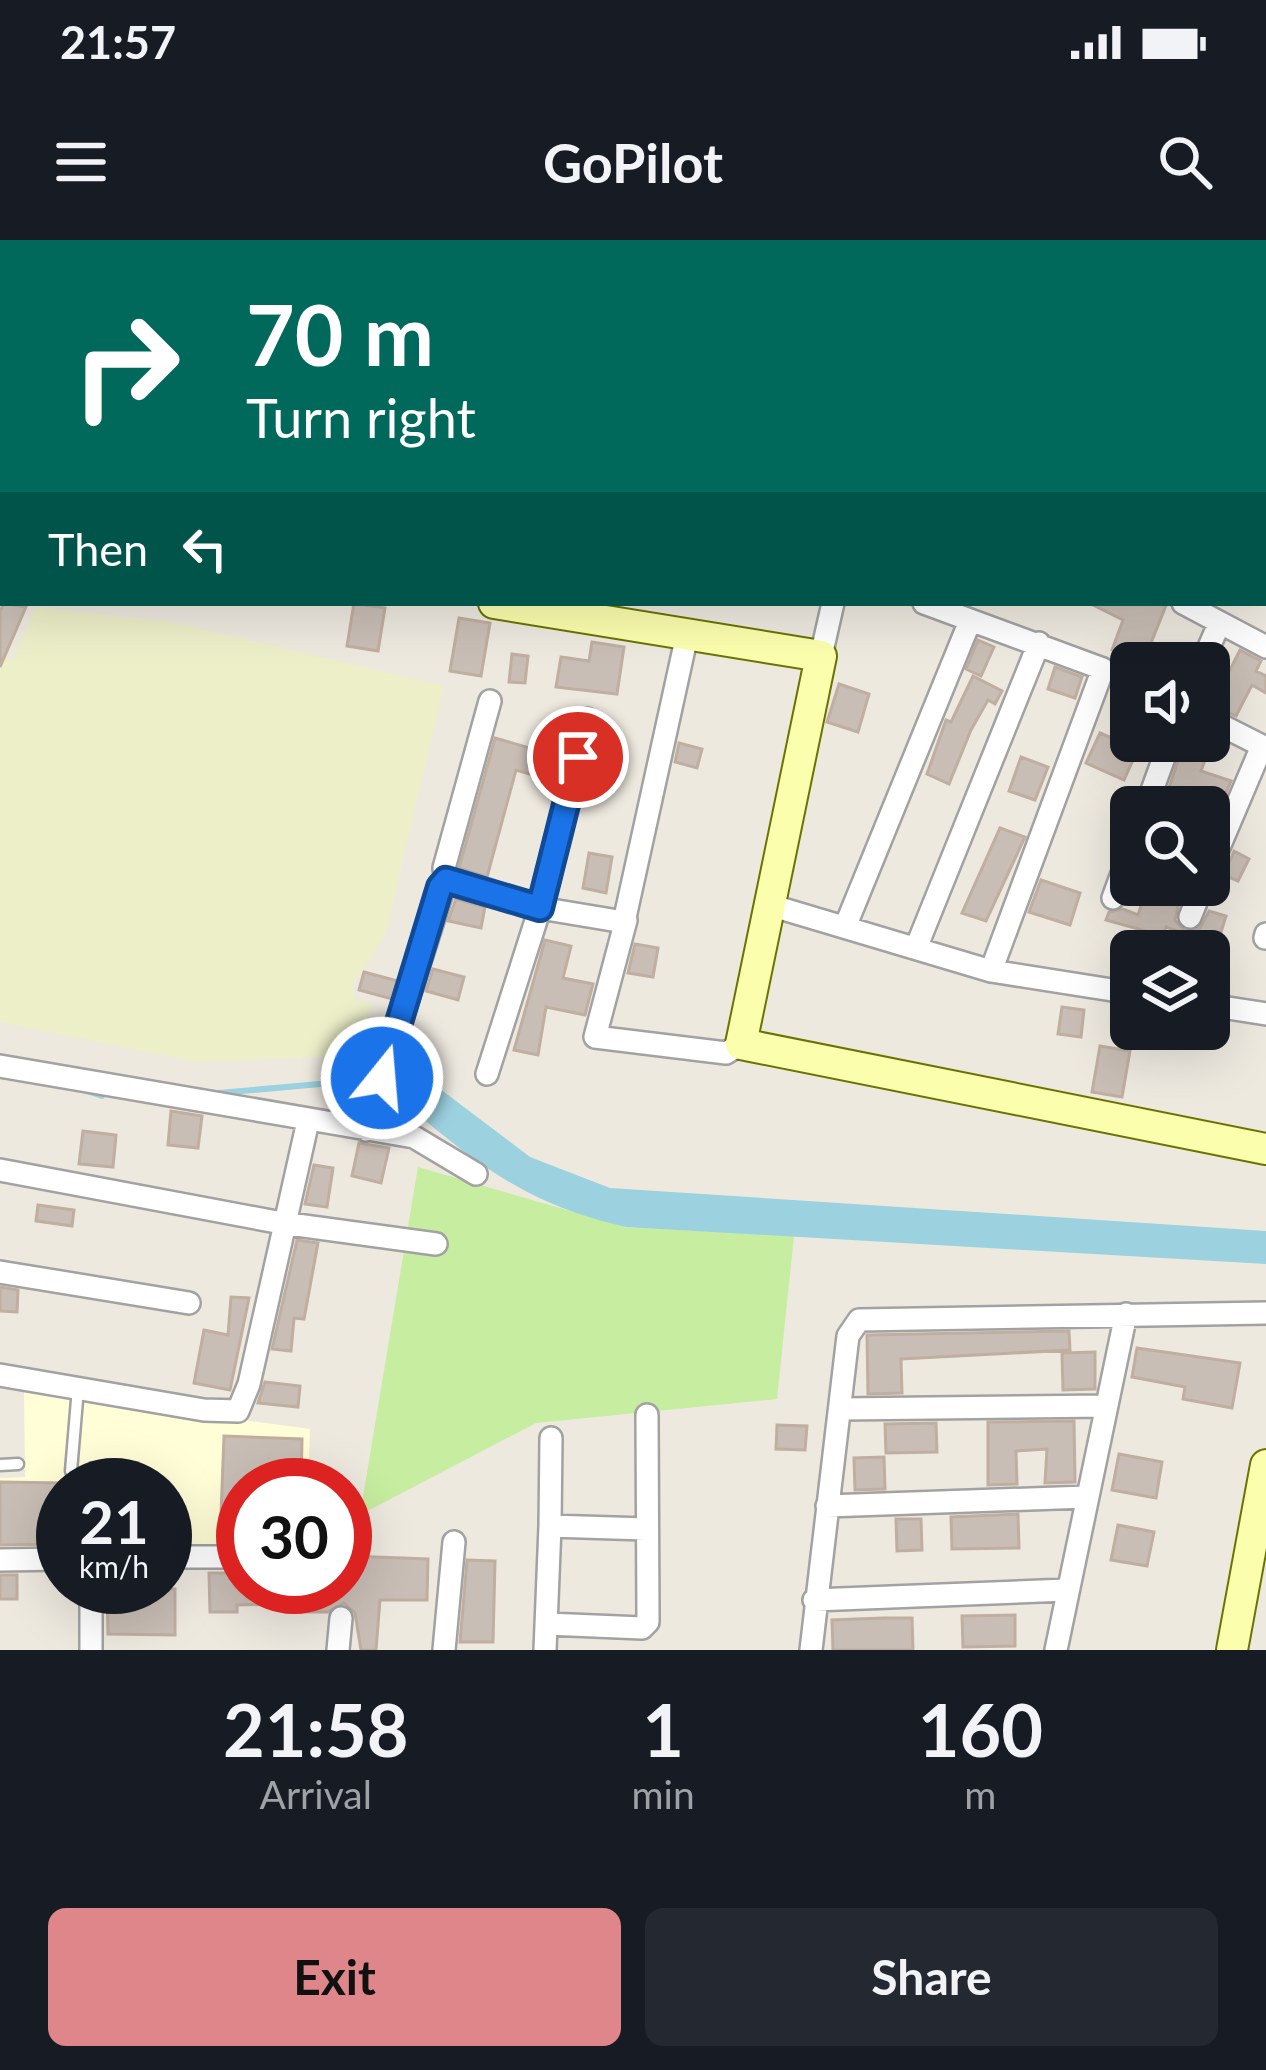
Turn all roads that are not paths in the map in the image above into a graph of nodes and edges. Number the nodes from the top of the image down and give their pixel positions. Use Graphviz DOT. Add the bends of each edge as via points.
graph roads {
  1 [pos="513,606"];
  2 [pos="832,606"];
  3 [pos="932,606"];
  4 [pos="1188,606"];
  5 [pos="970,620"];
  6 [pos="1219,624"];
  7 [pos="687,634"];
  8 [pos="1211,642"];
  9 [pos="1039,644"];
  10 [pos="1266,647"];
  11 [pos="820,656"];
  12 [pos="490,701"];
  13 [pos="587,719"];
  14 [pos="1230,730"];
  15 [pos="1264,747"];
  16 [pos="1230,824"];
  17 [pos="446,880"];
  18 [pos="773,906"];
  19 [pos="1194,906"];
  20 [pos="540,908"];
  21 [pos="1190,917"];
  22 [pos="626,920"];
  23 [pos="845,927"];
  24 [pos="916,948"];
  25 [pos="991,971"];
  26 [pos="1110,990"];
  27 [pos="1230,1008"];
  28 [pos="1266,1014"];
  29 [pos="741,1044"];
  30 [pos="0,1066"];
  31 [pos="488,1074"];
  32 [pos="308,1121"];
  33 [pos="366,1130"];
  34 [pos="1266,1149"];
  35 [pos="0,1170"];
  36 [pos="476,1174"];
  37 [pos="282,1223"];
  38 [pos="436,1244"];
  39 [pos="0,1272"];
  40 [pos="188,1303"];
  41 [pos="1266,1313"];
  42 [pos="1126,1315"];
  43 [pos="0,1375"];
  44 [pos="78,1388"];
  45 [pos="1106,1406"];
  46 [pos="842,1408"];
  47 [pos="647,1415"];
  48 [pos="551,1438"];
  49 [pos="72,1458"];
  50 [pos="18,1464"];
  51 [pos="0,1465"];
  52 [pos="1266,1465"];
  53 [pos="1086,1497"];
  54 [pos="827,1506"];
  55 [pos="550,1526"];
  56 [pos="646,1529"];
  57 [pos="1260,1536"];
  58 [pos="454,1542"];
  59 [pos="36,1559"];
  60 [pos="0,1560"];
  61 [pos="1066,1590"];
  62 [pos="814,1600"];
  63 [pos="91,1614"];
  64 [pos="341,1618"];
  65 [pos="547,1624"];
  66 [pos="91,1650"];
  67 [pos="338,1650"];
  68 [pos="444,1650"];
  69 [pos="545,1650"];
  70 [pos="811,1650"];
  71 [pos="1056,1650"];
  72 [pos="1232,1650"];
  1 -- 7 [label="street"];
  2 -- 11 [label="street"];
  3 -- 5 [label="street"];
  4 -- 6 [label="street"];
  5 -- 9 [label="street"];
  5 -- 23 [label="street"];
  6 -- 8 [label="street"];
  6 -- 10 [label="street"];
  7 -- 11 [label="street"];
  7 -- 22 [label="street"];
  9 -- 24 [label="street"];
  9 -- 25 [label="street" via="1103,669"];
  11 -- 18 [label="street"];
  12 -- 17 [label="street"];
  13 -- 20 [label="street"];
  14 -- 15 [label="street"];
  15 -- 16 [label="street"];
  17 -- 20 [label="street"];
  17 -- 33 [label="street"];
  18 -- 23 [label="street"];
  18 -- 29 [label="street"];
  19 -- 21 [label="street"];
  20 -- 22 [label="street" via="617,925"];
  20 -- 31 [label="street"];
  22 -- 29 [label="street" via="596,1037 726,1053"];
  23 -- 24 [label="street"];
  24 -- 25 [label="street"];
  25 -- 26 [label="street"];
  27 -- 28 [label="street"];
  29 -- 34 [label="street"];
  30 -- 32 [label="street"];
  32 -- 33 [label="street"];
  32 -- 37 [label="street"];
  33 -- 36 [label="street" via="414,1137"];
  35 -- 37 [label="street"];
  37 -- 38 [label="street"];
  37 -- 44 [label="street" via="238,1411"];
  39 -- 40 [label="street"];
  41 -- 42 [label="street"];
  42 -- 45 [label="street"];
  42 -- 46 [label="street" via="866,1317 848,1336"];
  43 -- 44 [label="street"];
  44 -- 49 [label="lane"];
  45 -- 46 [label="street"];
  45 -- 53 [label="street"];
  46 -- 54 [label="street"];
  47 -- 56 [label="street"];
  48 -- 55 [label="street"];
  50 -- 51 [label="lane"];
  52 -- 57 [label="street"];
  53 -- 54 [label="street"];
  53 -- 61 [label="street"];
  54 -- 62 [label="street"];
  55 -- 56 [label="street"];
  55 -- 65 [label="street"];
  56 -- 65 [label="street" via="642,1628"];
  57 -- 72 [label="street"];
  58 -- 68 [label="street"];
  59 -- 60 [label="street"];
  61 -- 62 [label="street"];
  61 -- 71 [label="street"];
  62 -- 70 [label="street"];
  63 -- 66 [label="street"];
  64 -- 67 [label="street"];
  65 -- 69 [label="street"];
}
